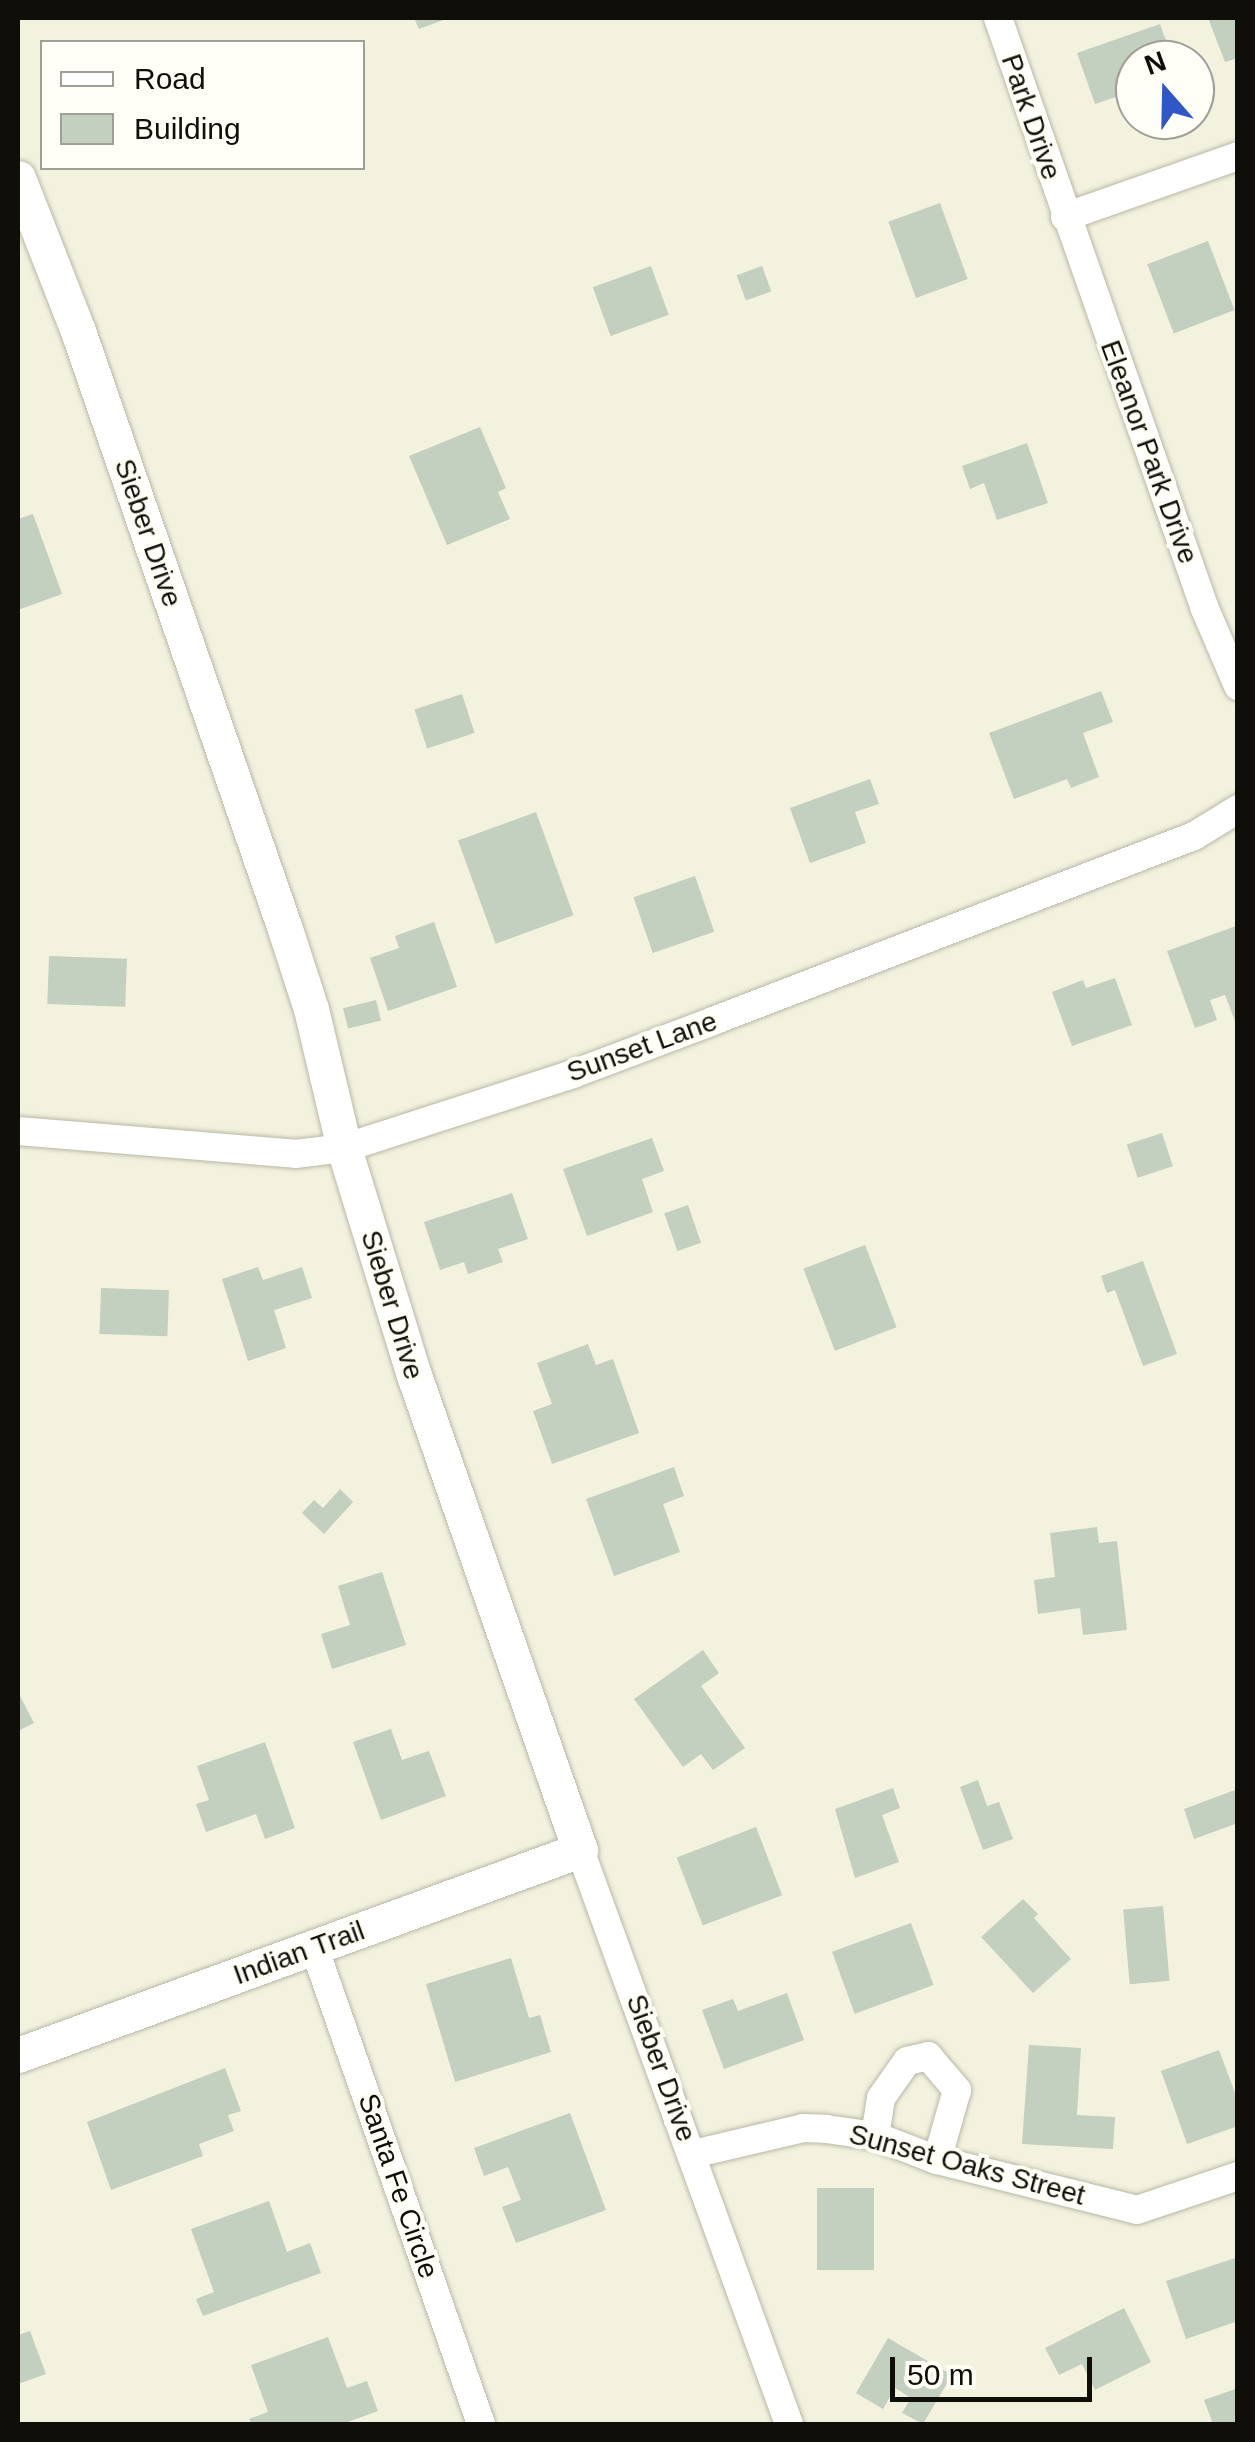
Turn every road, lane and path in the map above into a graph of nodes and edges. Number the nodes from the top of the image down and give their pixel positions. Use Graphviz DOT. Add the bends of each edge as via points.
graph roads {
  1 [pos="998,18"];
  2 [pos="1238,156"];
  3 [pos="18,178"];
  4 [pos="1065,217"];
  5 [pos="1238,686"];
  6 [pos="1238,809"];
  7 [pos="18,1131"];
  8 [pos="344,1148"];
  9 [pos="580,1850"];
  10 [pos="314,1948"];
  11 [pos="18,2056"];
  12 [pos="875,2136"];
  13 [pos="694,2154"];
  14 [pos="937,2160"];
  15 [pos="1238,2176"];
  16 [pos="481,2424"];
  17 [pos="789,2424"];
  1 -- 4 [label="street, Park Drive"];
  2 -- 4 [label="street"];
  3 -- 8 [label="street, Sieber Drive" via="91,369 312,1009"];
  4 -- 5 [label="street, Eleanor Park Drive"];
  6 -- 8 [label="street, Sunset Lane" via="1194,836 643,1048"];
  7 -- 8 [label="street, Sunset Lane" via="294,1154"];
  8 -- 9 [label="street, Sieber Drive" via="414,1375"];
  9 -- 10 [label="street, Indian Trail"];
  9 -- 13 [label="street, Sieber Drive"];
  10 -- 11 [label="street, Indian Trail"];
  10 -- 16 [label="street, Santa Fe Circle"];
  12 -- 13 [label="street, Sunset Oaks Street" via="802,2128"];
  12 -- 14 [label="street, Sunset Oaks Street"];
  12 -- 14 [label="street" via="881,2098 907,2061 928,2056 957,2090"];
  13 -- 17 [label="street, Sieber Drive"];
  14 -- 15 [label="street, Sunset Oaks Street" via="1137,2210"];
}
